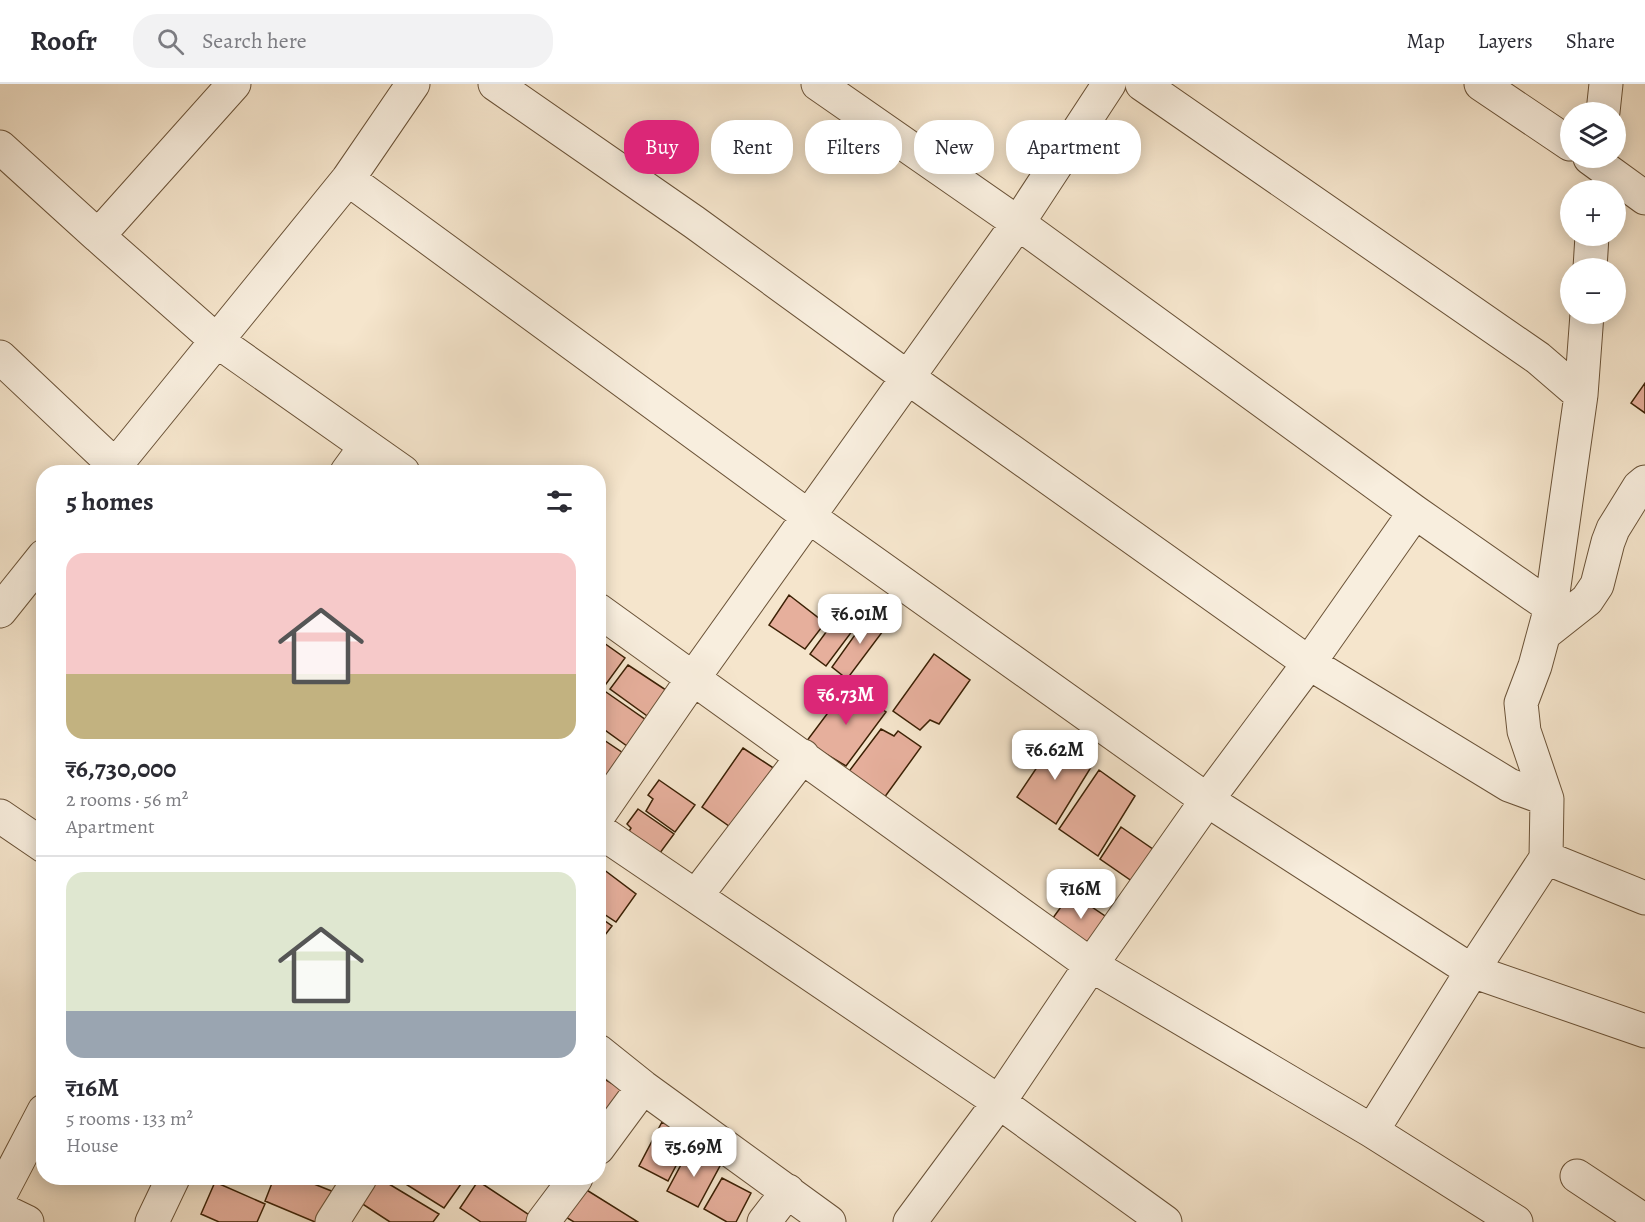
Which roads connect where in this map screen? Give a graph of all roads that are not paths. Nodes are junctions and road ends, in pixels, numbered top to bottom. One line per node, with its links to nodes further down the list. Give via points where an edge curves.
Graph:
1 (234, 84): 16 (street)
2 (413, 84): 13 (street)
3 (818, 84): 15 (street)
4 (1109, 84): 15 (street)
5 (1142, 84): 21 (street, via 1538,358)
6 (1481, 84): 10 (street)
7 (1606, 84): 9 (street)
8 (507, 88): 20 (street)
9 (1603, 102)
10 (1560, 137)
11 (0, 147): 16 (street)
12 (1597, 168): 14 (street)
13 (348, 179): 18 (street); 29 (street)
14 (1645, 198)
15 (1018, 223): 20 (street); 28 (street)
16 (98, 236): 18 (street)
17 (1586, 324): 21 (street)
18 (217, 341): 22 (street); 24 (street)
19 (0, 357): 23 (street)
20 (907, 377): 29 (street); 35 (street)
21 (1581, 395): 34 (street)
22 (366, 446): 25 (street); 26 (street)
23 (111, 465)
24 (120, 465)
25 (352, 465)
26 (393, 465)
27 (1645, 482): 34 (street, via 1613,529 1597,585 1587,600)
28 (1415, 512): 34 (street); 35 (street)
29 (808, 516): 36 (street); 39 (street)
30 (36, 560): 31 (street)
31 (11, 574): 32 (street)
32 (0, 611)
33 (606, 616): 36 (street)
34 (1547, 620): 38 (street, via 1521,703 1524,731)
35 (1309, 663): 38 (street, via 1509,784); 39 (street)
36 (694, 677): 37 (street); 40 (street)
37 (803, 756): 45 (street); 47 (street)
38 (1547, 799): 44 (street)
39 (1207, 800): 47 (street); 48 (street)
40 (606, 804)
41 (0, 816): 43 (street)
42 (606, 835): 45 (street)
43 (36, 841)
44 (1546, 858): 46 (street); 48 (street)
45 (696, 896): 52 (street)
46 (1645, 898)
47 (1091, 965): 52 (street); 54 (street)
48 (1472, 971): 49 (street); 54 (street)
49 (1645, 1031)
50 (606, 1057): 51 (street)
51 (644, 1087): 55 (street); 60 (street)
52 (999, 1102): 70 (street); 71 (street)
53 (36, 1127): 61 (street)
54 (1372, 1131): 72 (street)
55 (606, 1137)
56 (1577, 1176): 63 (street)
57 (170, 1185): 65 (street)
58 (356, 1185): 66 (street)
59 (571, 1185): 67 (street)
60 (788, 1191): 68 (street); 69 (street)
61 (0, 1195)
62 (0, 1209): 64 (street)
63 (1645, 1221)
64 (27, 1222)
65 (152, 1222)
66 (332, 1222)
67 (543, 1222)
68 (764, 1222)
69 (829, 1222)
70 (910, 1222)
71 (1165, 1222)
72 (1516, 1222)

